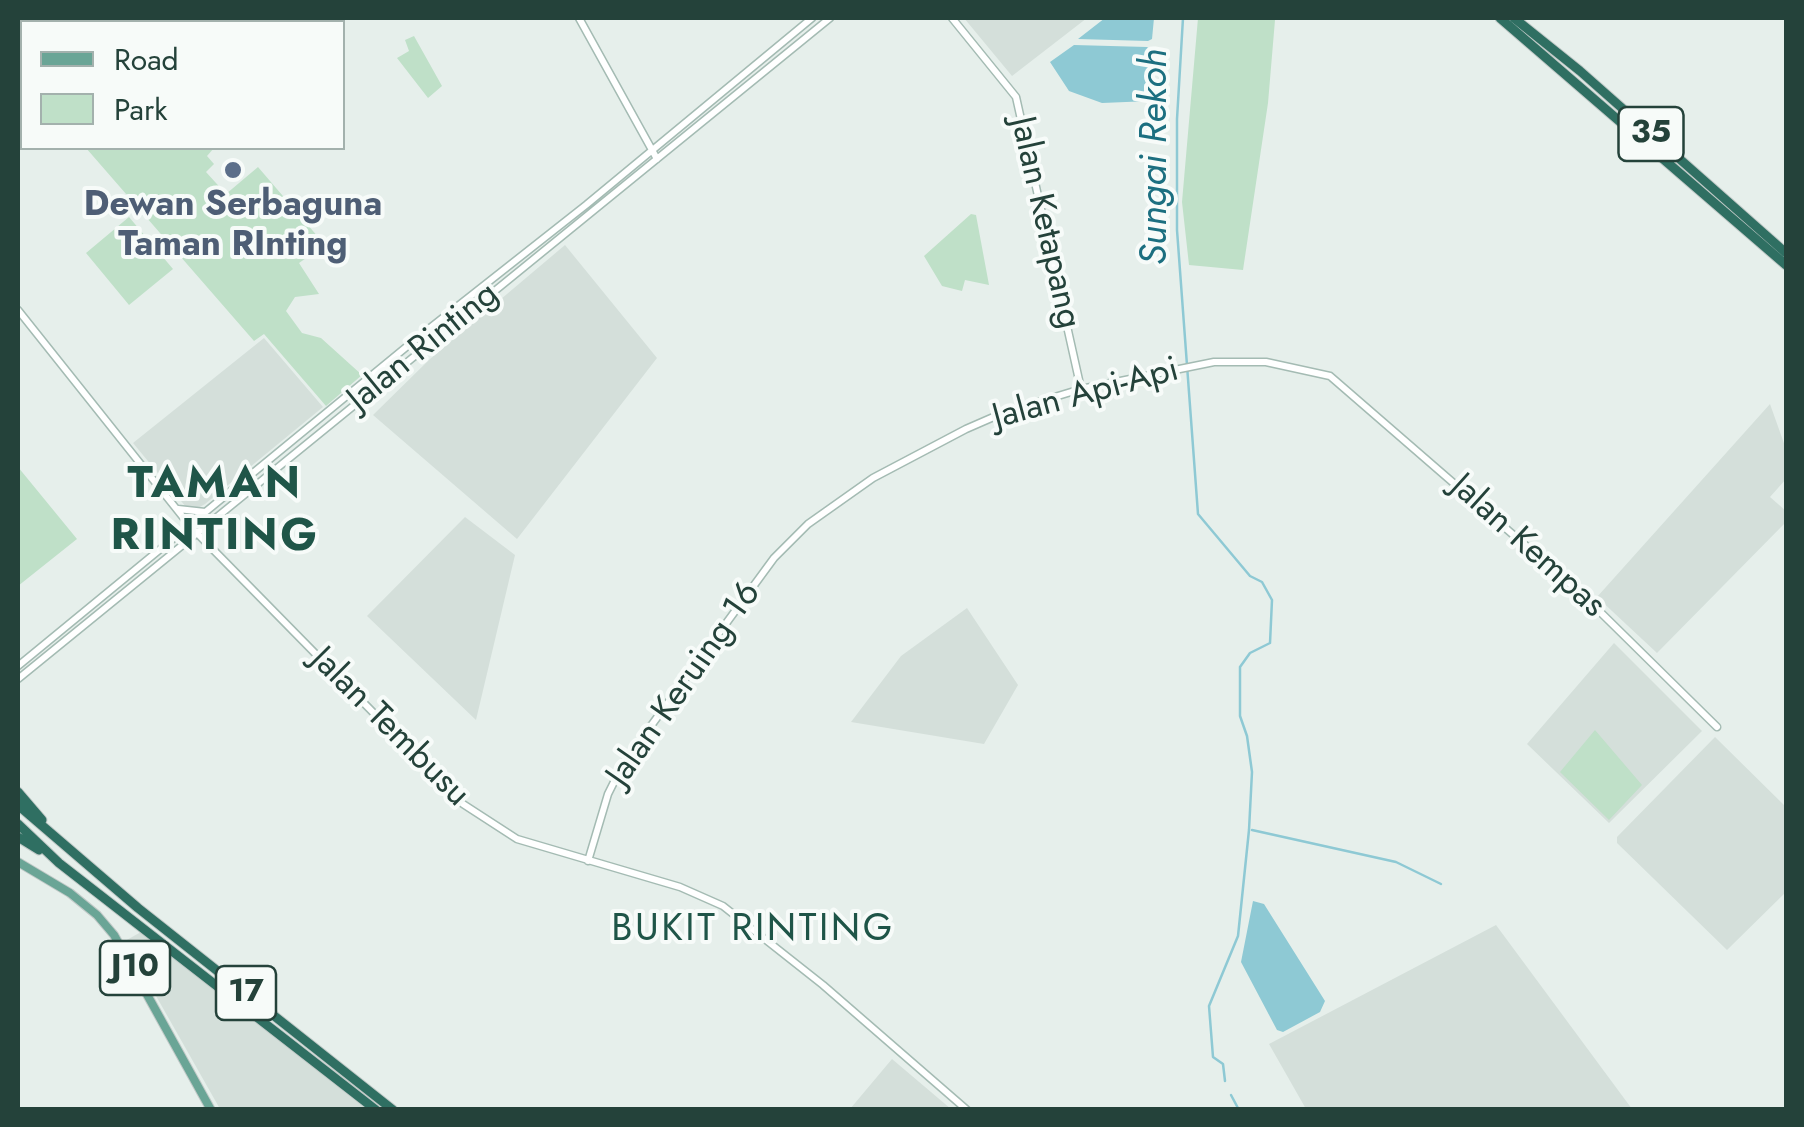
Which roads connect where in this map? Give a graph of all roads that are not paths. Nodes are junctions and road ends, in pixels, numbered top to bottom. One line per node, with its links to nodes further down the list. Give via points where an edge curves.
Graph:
1 (579, 18): 7 (street)
2 (812, 18): 7 (street, Jalan Rinting)
3 (830, 18): 8 (street, Jalan Rinting)
4 (952, 18): 13 (street, Jalan Ketapang, via 1016,98)
5 (1499, 18): 6 (highway)
6 (1512, 21): 9 (highway, 35, via 1580,71); 10 (highway, 35)
7 (651, 151): 8 (street); 15 (street, Jalan Rinting)
8 (658, 159): 16 (street, Jalan Rinting)
9 (1786, 254)
10 (1786, 265)
11 (18, 310): 14 (street, Jalan Tembusu)
12 (1330, 376): 13 (street, Jalan Api-Api, via 1266,362 1214,362); 23 (street, Jalan Kempas, via 1585,596)
13 (1081, 390): 17 (street, Jalan Api-Api, via 966,429 872,478)
14 (176, 508): 15 (street); 18 (street, Jalan Tembusu); 19 (street)
15 (209, 510): 18 (street, Jalan Rinting)
16 (214, 520): 18 (street, Jalan Rinting); 20 (street)
17 (808, 524): 28 (street, Jalan Keruing 16, via 774,558 622,764)
18 (194, 530): 19 (street, Jalan Rinting); 20 (street, Jalan Tembusu)
19 (179, 541): 20 (street); 21 (street, Jalan Rinting); 22 (street, Jalan Rinting)
20 (211, 548): 28 (street, Jalan Tembusu, via 463,804 517,838)
21 (18, 666)
22 (18, 679)
23 (1717, 728)
24 (18, 790): 25 (highway)
25 (23, 805): 33 (highway, 17, via 138,908)
26 (18, 824): 30 (highway, 17)
27 (18, 836): 30 (highway)
28 (588, 861): 34 (street, Jalan Tembusu, via 680,887 748,923)
29 (18, 862): 31 (main road, J10, via 70,893 114,935)
30 (58, 862): 32 (highway, 17)
31 (211, 1110)
32 (376, 1110)
33 (394, 1110)
34 (966, 1110)

